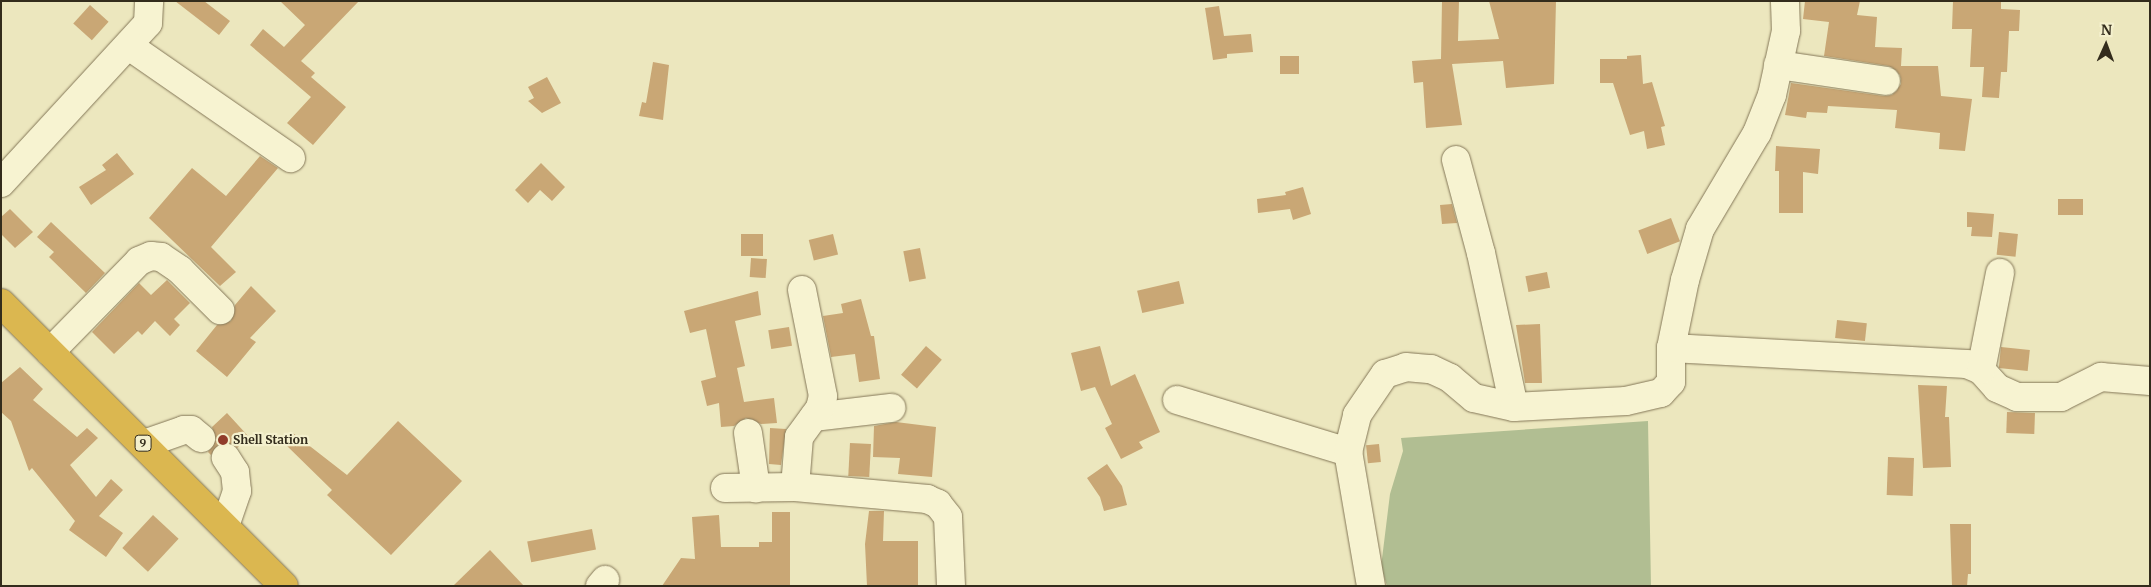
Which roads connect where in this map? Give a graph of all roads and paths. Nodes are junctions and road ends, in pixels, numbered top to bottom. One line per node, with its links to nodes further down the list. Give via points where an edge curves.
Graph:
1 (149, 1): 3 (street, via 148,23)
2 (1785, 1): 4 (street, via 1786,31)
3 (129, 46): 6 (street); 8 (street)
4 (1778, 65): 5 (street); 13 (street, via 1772,95 1757,133 1700,229)
5 (1886, 80)
6 (290, 158)
7 (1456, 160): 18 (street, via 1481,253)
8 (1, 183)
9 (2000, 273): 15 (street)
10 (802, 290): 20 (street, via 823,396)
11 (1, 303): 14 (highway, 9)
12 (220, 310): 14 (street, via 180,270 161,257 151,256 139,261)
13 (1671, 348): 15 (street, via 1966,364); 18 (street, via 1671,382 1662,393 1626,402)
14 (50, 352): 23 (highway, 9)
15 (1981, 370): 16 (street, via 1997,388 2017,397 2061,397 2101,377)
16 (2150, 381)
17 (1177, 400): 24 (street)
18 (1514, 407): 24 (street, via 1474,398 1450,378 1430,369 1406,367 1385,374 1374,387 1357,415)
19 (890, 408): 20 (street)
20 (814, 417): 28 (street, via 799,437)
21 (748, 434): 27 (street)
22 (201, 438): 23 (street, via 191,430 184,430)
23 (144, 444): 29 (highway, 9)
24 (1348, 452): 32 (street)
25 (226, 458): 29 (street, via 235,472 237,491)
26 (726, 488): 27 (street)
27 (756, 488): 28 (street)
28 (795, 488): 31 (street, via 927,499 938,504 948,517)
29 (225, 526): 30 (highway, 9)
30 (284, 586)
31 (951, 586)
32 (1371, 586)

